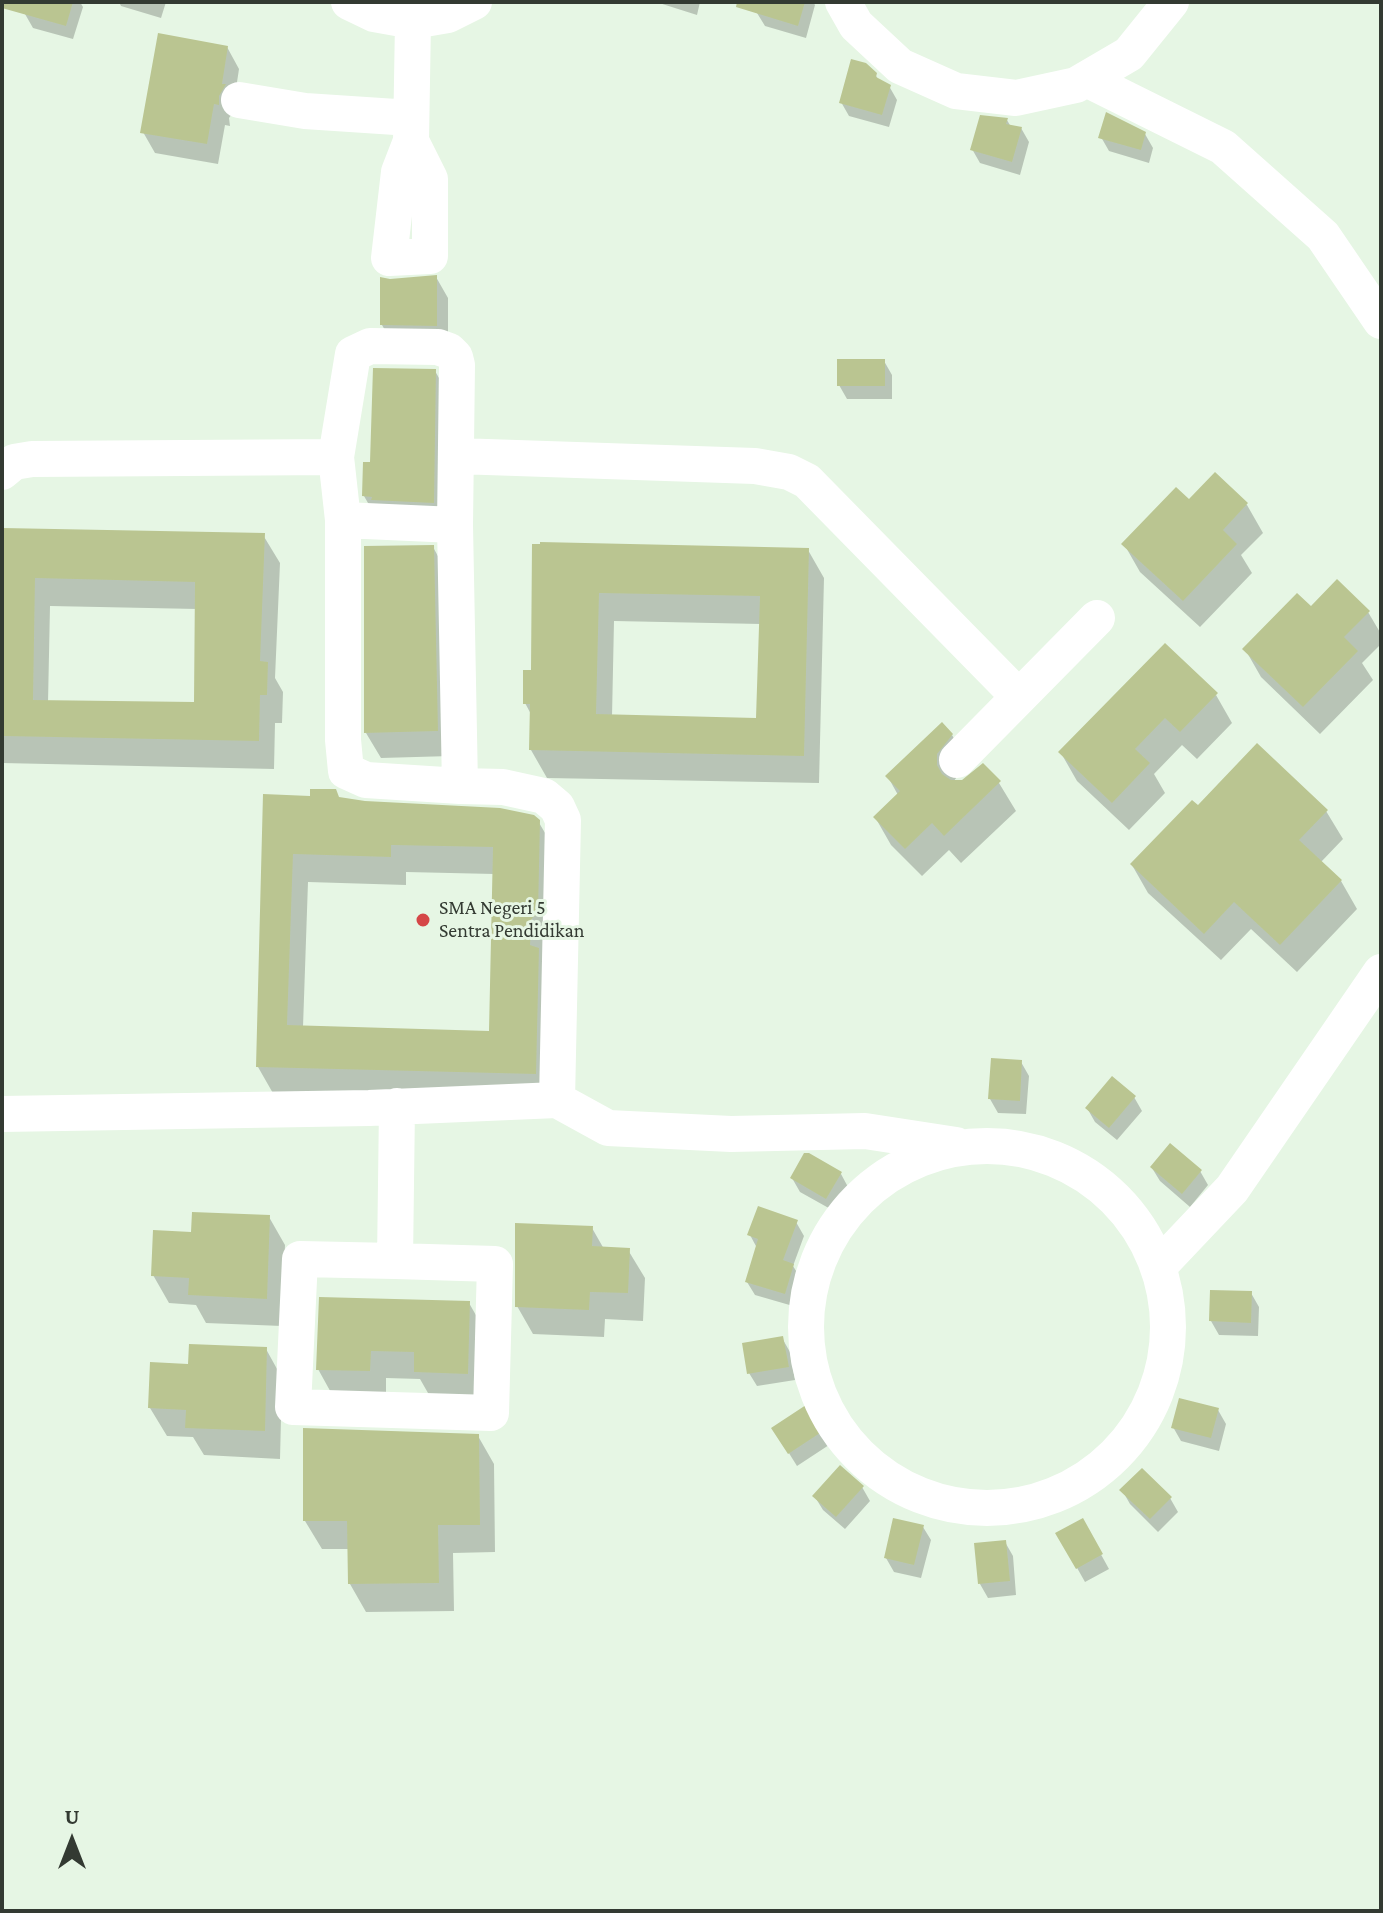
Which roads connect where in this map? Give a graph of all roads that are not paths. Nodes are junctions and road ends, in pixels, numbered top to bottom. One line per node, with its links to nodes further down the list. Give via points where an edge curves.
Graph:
1 (349, 2): 5 (lane, via 374,14)
2 (474, 2): 5 (lane, via 448,15)
3 (843, 2): 6 (lane, via 856,25 900,66 956,91 1016,98)
4 (1171, 2): 6 (lane, via 1129,54)
5 (413, 21): 7 (lane, via 411,130)
6 (1086, 79): 8 (lane, via 1223,147 1323,236)
7 (239, 100)
8 (1381, 321)
9 (457, 456): 10 (lane, via 455,357 438,347 370,346 353,354); 13 (lane); 15 (lane, via 755,466 789,472 807,481)
10 (336, 457): 11 (lane, via 32,459 14,462); 12 (lane)
11 (2, 472)
12 (343, 520): 13 (lane); 17 (lane, via 346,771 366,780)
13 (455, 525): 17 (lane)
14 (1097, 618): 15 (lane)
15 (1019, 697): 16 (lane)
16 (957, 760)
17 (460, 786): 19 (lane, via 503,787 544,796 563,820)
18 (1381, 972): 24 (lane, via 1232,1189)
19 (557, 1100): 20 (lane); 22 (lane, via 608,1128 731,1134 865,1131)
20 (397, 1106): 21 (lane); 23 (lane)
21 (2, 1114)
22 (965, 1146): 24 (lane, via 1026,1149 1083,1172 1129,1212); 24 (lane, via 906,1163 857,1199 822,1249 805,1308 809,1369 832,1423 871,1467 922,1496 981,1508 1039,1501 1093,1475 1135,1434 1162,1381 1170,1323)
23 (395, 1261): 23 (lane, via 495,1264 491,1413 293,1407 300,1259)
24 (1160, 1265)

